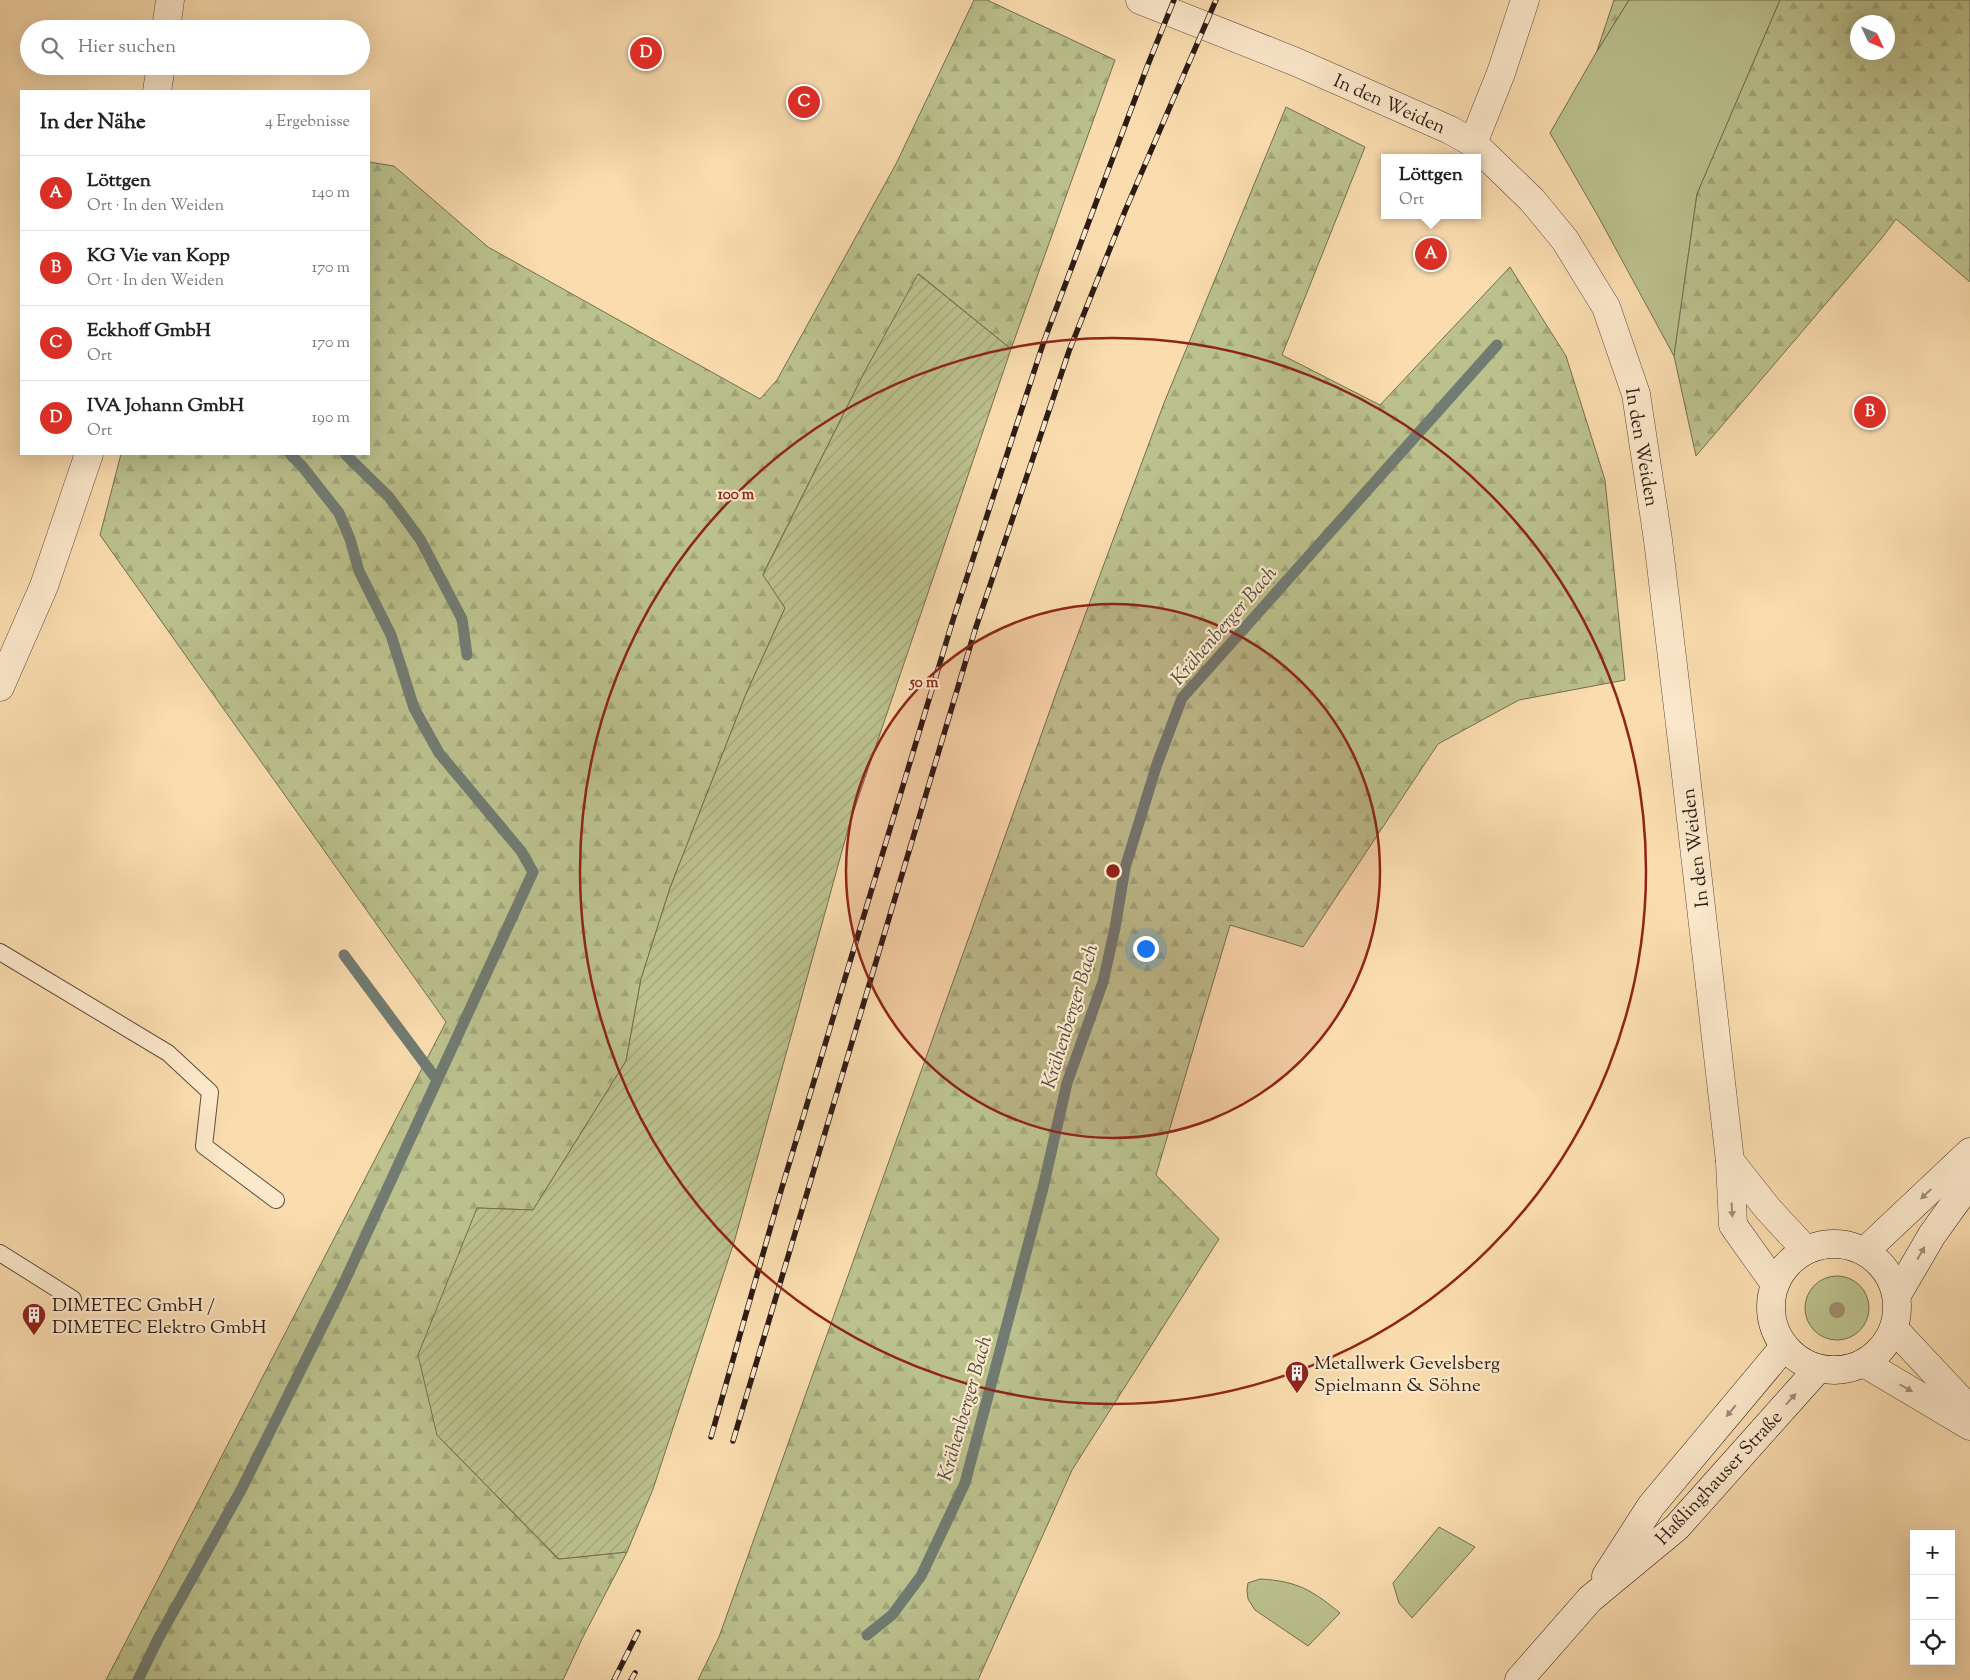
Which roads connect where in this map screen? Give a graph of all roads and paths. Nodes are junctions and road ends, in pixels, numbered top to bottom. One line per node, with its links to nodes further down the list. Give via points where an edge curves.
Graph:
1 (170, 0): 4 (street)
2 (1140, 0): 7 (street, In den Weiden, via 1296,62)
3 (1525, 0): 7 (street)
4 (167, 20)
5 (159, 75): 6 (street)
6 (157, 90)
7 (1473, 143): 12 (street, In den Weiden, via 1532,200 1565,240 1606,307 1636,394 1658,540)
8 (89, 455): 9 (street, via 44,586)
9 (0, 687)
10 (0, 952): 14 (lane, via 168,1053 210,1092 204,1146)
11 (1970, 1152): 16 (street, one-way to 16)
12 (1730, 1161): 15 (street); 18 (street, In den Weiden, one-way to 18, via 1733,1225)
13 (1970, 1182): 19 (street, one-way to 13, via 1932,1235)
14 (276, 1200)
15 (1806, 1250): 16 (street, via 1826,1244 1846,1244); 18 (street, via 1788,1264)
16 (1865, 1251): 19 (street, via 1880,1262 1891,1277)
17 (0, 1253): 20 (lane)
18 (1775, 1284): 22 (street, via 1770,1305 1774,1327)
19 (1897, 1295): 21 (street)
20 (73, 1299)
21 (1894, 1329): 23 (street, via 1882,1349); 25 (street)
22 (1784, 1347): 24 (street); 27 (street, Haßlinghauser Straße, one-way to 27, via 1651,1506)
23 (1864, 1363): 24 (street, via 1842,1370); 26 (street, one-way to 26)
24 (1818, 1369): 27 (street, Haßlinghauser Straße, one-way to 24, via 1677,1527)
25 (1970, 1410)
26 (1970, 1426)
27 (1590, 1600): 28 (street, Haßlinghauser Straße)
28 (1519, 1680)

